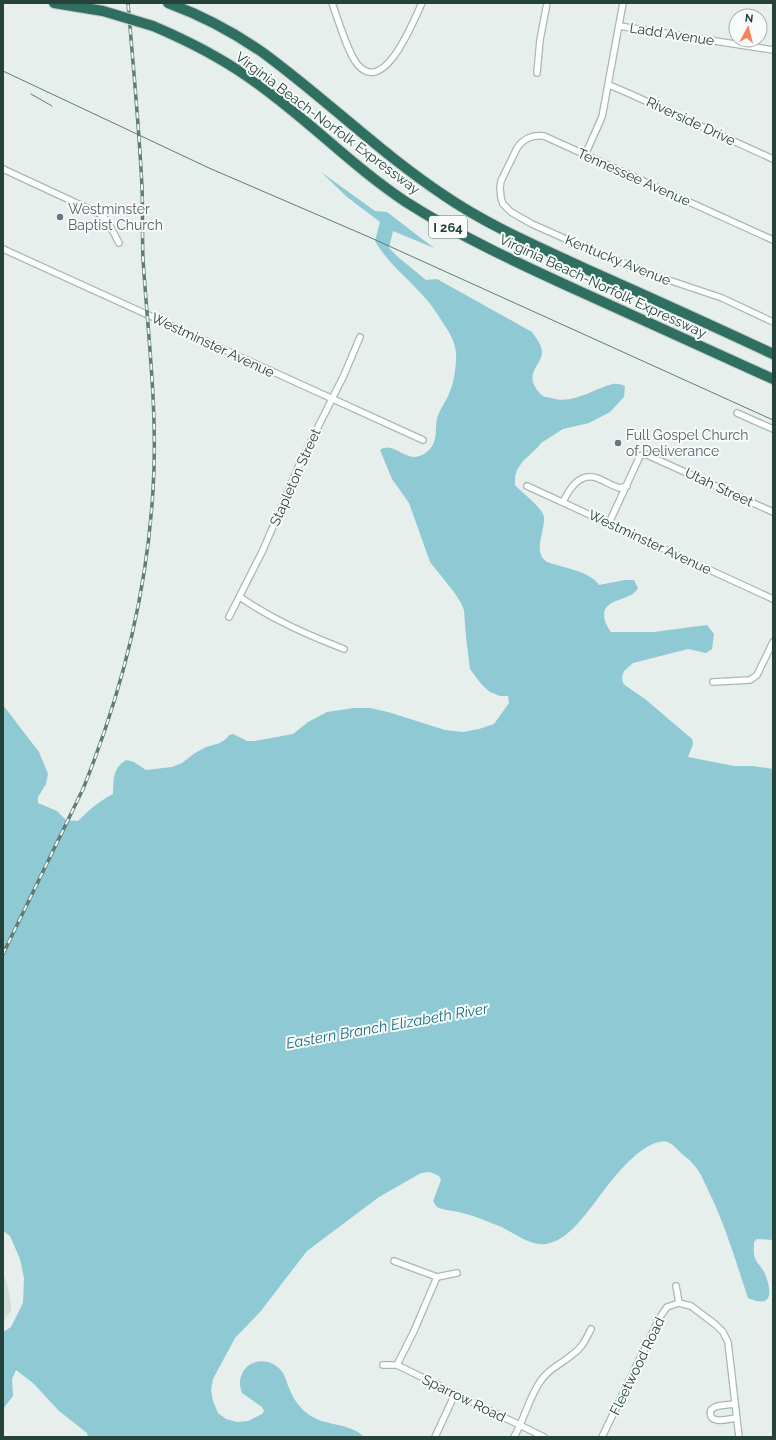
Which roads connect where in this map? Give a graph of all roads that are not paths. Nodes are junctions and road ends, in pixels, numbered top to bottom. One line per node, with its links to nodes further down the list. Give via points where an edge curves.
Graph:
1 (54, 3): 21 (highway, Virginia Beach-Norfolk Expressway / I 264, bridge, via 103,11 153,26 186,40 248,77 378,181 440,222 508,258)
2 (168, 3): 20 (highway, Virginia Beach-Norfolk Expressway / I 264, via 211,22 262,52 395,160 464,208 561,257)
3 (332, 3): 4 (street, via 357,64 370,72 384,68 396,54)
4 (422, 3)
5 (547, 3): 9 (street)
6 (623, 3): 7 (street)
7 (619, 26): 8 (street, Ladd Avenue); 10 (street)
8 (773, 50)
9 (537, 73)
10 (609, 85): 11 (street, via 599,125); 12 (street, Riverside Drive)
11 (585, 154): 13 (street, Tennessee Avenue, via 544,136 531,136 520,143); 15 (street, Tennessee Avenue)
12 (773, 159)
13 (507, 168): 18 (street, Kentucky Avenue, via 501,181 501,198 507,209 520,217 586,248 722,298)
14 (3, 169): 16 (street, via 102,215)
15 (773, 240)
16 (119, 242)
17 (3, 249): 22 (street, Westminster Avenue)
18 (773, 322)
19 (360, 336): 22 (street, Stapleton Street)
20 (773, 354)
21 (773, 379)
22 (331, 399): 25 (street, Westminster Avenue); 31 (street, Stapleton Street)
23 (737, 413): 24 (street)
24 (773, 429)
25 (423, 440)
26 (527, 486): 28 (street, Westminster Avenue)
27 (627, 486): 28 (street, via 620,488 596,478 585,477 574,484); 29 (street, Utah Street, via 640,456 645,454); 30 (street)
28 (563, 502): 30 (street, Westminster Avenue)
29 (773, 512)
30 (609, 523): 32 (street, Westminster Avenue)
31 (240, 597): 33 (street, Stapleton Street); 35 (street, via 280,622)
32 (773, 599)
33 (229, 617)
34 (773, 642): 36 (street, via 754,678)
35 (344, 649)
36 (713, 682)
37 (394, 1261): 39 (street)
38 (457, 1272): 39 (street)
39 (438, 1277): 44 (street)
40 (676, 1286): 41 (street)
41 (679, 1303): 46 (street, via 692,1306 723,1332 728,1342); 52 (street, Fleetwood Road, via 667,1307 660,1317)
42 (591, 1329): 48 (street, via 586,1340 574,1354 542,1378)
43 (383, 1365): 44 (street, Sparrow Road)
44 (397, 1365): 45 (street, Sparrow Road)
45 (455, 1394): 48 (street, Sparrow Road); 49 (street)
46 (734, 1404): 47 (street); 47 (street, via 716,1406 710,1414 712,1419 716,1420)
47 (736, 1418): 53 (street)
48 (521, 1425): 50 (street); 51 (street, Sparrow Road)
49 (435, 1437)
50 (514, 1437)
51 (544, 1437)
52 (602, 1437)
53 (738, 1437)

